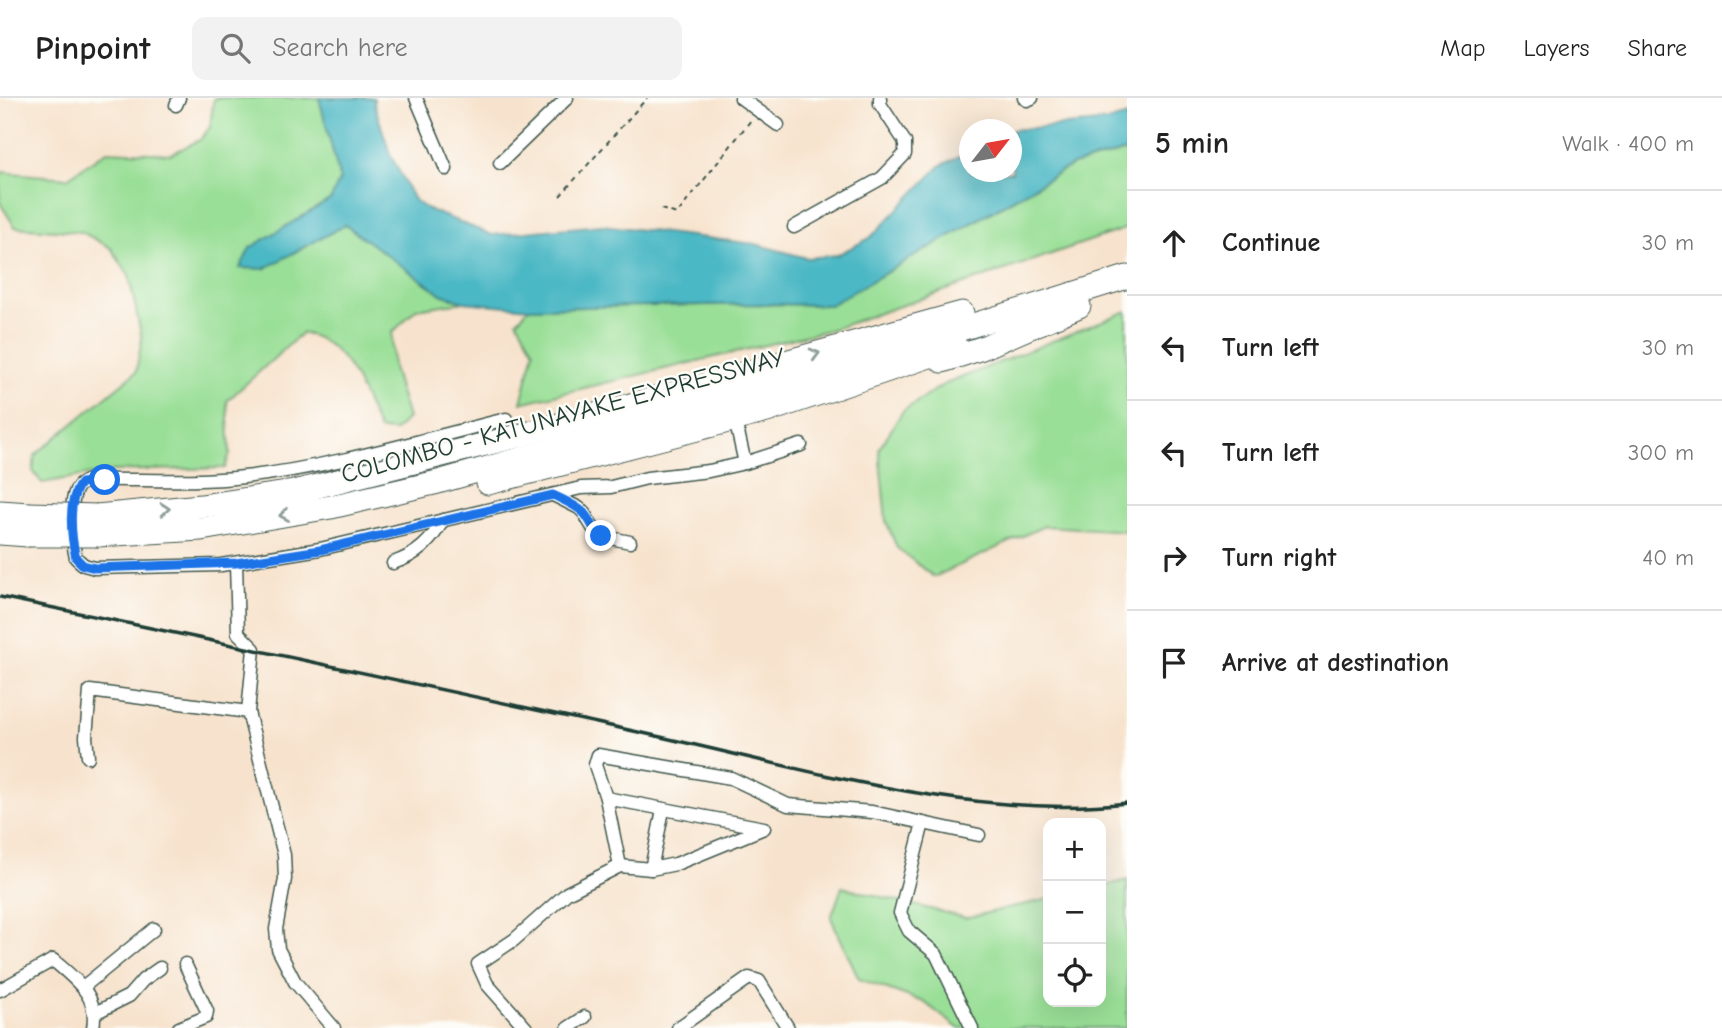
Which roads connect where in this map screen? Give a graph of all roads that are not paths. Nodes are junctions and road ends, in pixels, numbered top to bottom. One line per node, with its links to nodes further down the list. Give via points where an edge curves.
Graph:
1 (416, 98): 9 (street)
2 (741, 98): 7 (street)
3 (880, 98): 10 (street, via 905,142 905,153 882,178)
4 (1024, 98): 5 (street)
5 (1032, 98)
6 (558, 101): 8 (street)
7 (778, 125)
8 (500, 163)
9 (446, 169)
10 (794, 227)
11 (1127, 262): 24 (highway, COLOMBO - KATUNAYAKE EXPRESSWAY, one-way to 11, via 307,488 526,434 1052,288)
12 (1127, 282): 13 (highway); 20 (highway, COLOMBO - KATUNAYAKE EXPRESSWAY, via 769,389 438,482)
13 (1098, 298): 15 (highway, via 982,348); 18 (highway, via 767,411 522,476)
14 (506, 419): 27 (street, via 244,478 89,480 76,489 74,549 83,565)
15 (737, 428): 17 (street); 18 (highway, via 622,461)
16 (801, 445): 17 (street)
17 (745, 463): 19 (street)
18 (435, 494): 20 (highway)
19 (553, 495): 22 (street); 26 (street, via 579,508 601,536)
20 (320, 509): 24 (highway, COLOMBO - KATUNAYAKE EXPRESSWAY, one-way to 24, via 201,529)
21 (0, 512): 23 (highway, COLOMBO - KATUNAYAKE EXPRESSWAY)
22 (443, 520): 27 (street, via 320,550); 28 (street, via 425,547)
23 (28, 524): 24 (highway, COLOMBO - KATUNAYAKE EXPRESSWAY, bridge); 25 (highway, COLOMBO - KATUNAYAKE EXPRESSWAY)
24 (97, 525)
25 (0, 533)
26 (630, 542)
27 (236, 563): 29 (street, via 238,633 254,649)
28 (393, 563)
29 (248, 712): 30 (street, via 90,691); 46 (street, via 284,855 278,949 295,982)
30 (88, 757)
31 (606, 799): 32 (street); 33 (street, via 594,765 598,755 731,778 788,805 872,811); 35 (street)
32 (663, 810): 36 (street); 36 (street, via 764,828 676,864)
33 (923, 823): 34 (street); 51 (street, via 900,913 909,931 936,954)
34 (979, 835)
35 (620, 866): 36 (street); 47 (street, via 567,893 514,940 478,964 487,984)
36 (651, 869)
37 (153, 929): 40 (street)
38 (185, 964): 45 (street, via 207,1012 206,1017)
39 (160, 968): 42 (street, via 129,996)
40 (83, 987): 41 (street, via 53,960); 42 (street)
41 (0, 990)
42 (95, 1013): 44 (street)
43 (585, 1017): 48 (street)
44 (93, 1028)
45 (179, 1028)
46 (334, 1028)
47 (526, 1028)
48 (568, 1028)
49 (678, 1028): 50 (street, via 748,978 759,981)
50 (788, 1028)
51 (972, 1028)

